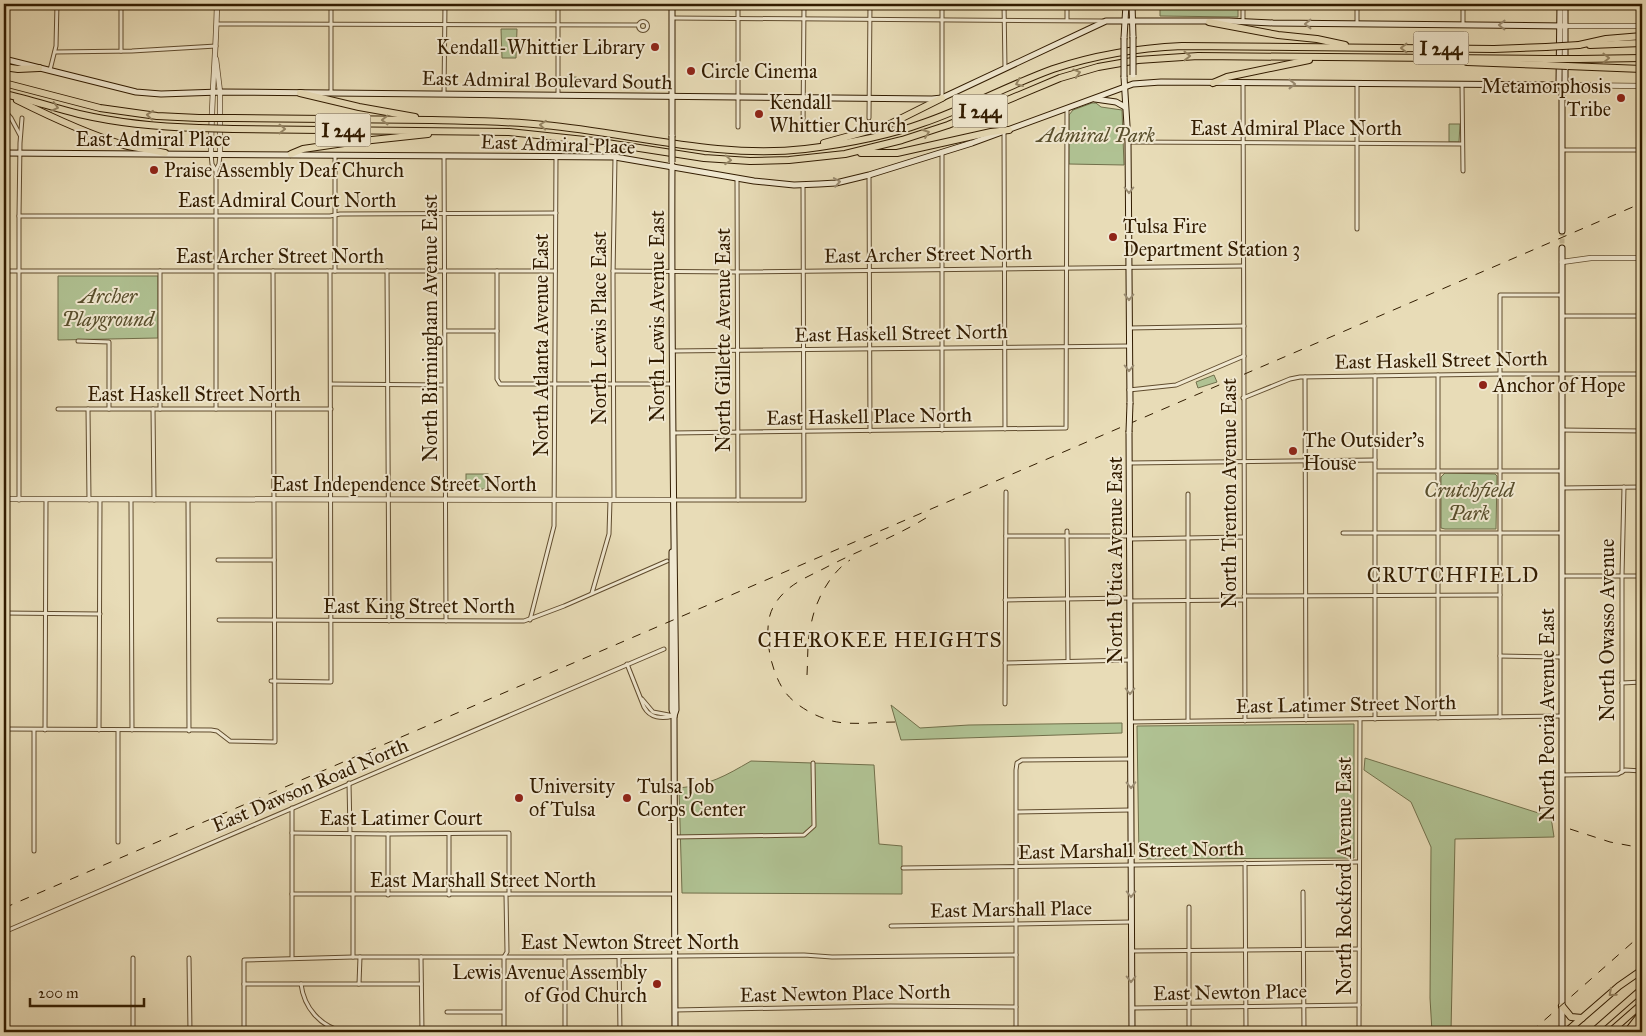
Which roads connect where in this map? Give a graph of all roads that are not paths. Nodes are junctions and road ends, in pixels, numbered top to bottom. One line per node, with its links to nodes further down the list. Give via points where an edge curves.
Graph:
1 (57, 4): 48 (street)
2 (121, 4): 47 (street)
3 (217, 4): 33 (street)
4 (332, 4): 34 (street)
5 (445, 4): 35 (street)
6 (558, 4): 36 (street)
7 (672, 4): 21 (main road, North Lewis Avenue East)
8 (738, 4): 22 (street)
9 (804, 4): 23 (street)
10 (870, 4): 24 (street)
11 (942, 4): 25 (street)
12 (1004, 4): 26 (street)
13 (1067, 4): 27 (street)
14 (1126, 4): 29 (main road, North Utica Avenue East)
15 (1132, 4): 30 (main road)
16 (1243, 4): 32 (street)
17 (1357, 4): 37 (street)
18 (1463, 4): 39 (street)
19 (1560, 4): 40 (main road)
20 (1565, 4): 40 (main road)
21 (673, 18): 22 (street); 75 (main road, North Lewis Avenue East)
22 (738, 18): 23 (street); 76 (street)
23 (804, 19): 24 (street); 77 (street)
24 (870, 19): 25 (street); 80 (street)
25 (942, 20): 26 (street); 78 (street)
26 (1004, 20): 27 (street); 56 (street)
27 (1067, 20): 28 (street)
28 (1106, 21): 29 (main road); 56 (main road, East Admiral Boulevard South)
29 (1125, 21): 30 (main road); 67 (main road, North Utica Avenue East, bridge)
30 (1133, 21): 31 (main road); 62 (main road, bridge)
31 (1209, 22): 32 (main road); 46 (highway)
32 (1243, 22): 37 (main road, one-way to 32)
33 (216, 24): 34 (street); 45 (street)
34 (331, 24): 35 (street); 71 (street)
35 (444, 24): 36 (street); 73 (street)
36 (558, 24): 38 (street); 74 (street)
37 (1357, 24): 39 (main road)
38 (638, 25)
39 (1463, 25): 40 (main road, one-way to 39)
40 (1562, 26): 41 (street); 65 (main road, via 1565,83)
41 (1642, 26)
42 (1642, 36): 44 (highway)
43 (1642, 43): 44 (highway, I 244)
44 (1579, 45): 46 (highway, I 244, one-way to 46, bridge, via 1494,49)
45 (216, 46): 47 (street); 51 (street)
46 (1359, 48): 96 (highway, I 244, one-way to 96, via 1182,46 1115,53 1054,69 953,112 901,130 849,143)
47 (121, 51): 48 (street)
48 (55, 52): 58 (street)
49 (1322, 57): 53 (highway, I 244); 60 (highway); 106 (highway, I 244, one-way to 49, via 922,134 1060,78 1115,63 1174,56)
50 (1642, 57): 53 (highway, one-way to 50, bridge)
51 (216, 58): 68 (street); 69 (street)
52 (4, 59): 55 (main road, East Admiral Boulevard South)
53 (1546, 62): 57 (highway, bridge)
54 (4, 67): 55 (highway)
55 (39, 68): 58 (main road, East Admiral Boulevard South)
56 (1005, 69): 78 (main road, East Admiral Boulevard South)
57 (1642, 70)
58 (50, 71): 68 (main road, East Admiral Boulevard South, via 136,92)
59 (4, 83): 86 (highway, I 244, one-way to 59, bridge, via 156,116 100,108)
60 (1213, 83): 61 (main road); 62 (main road)
61 (1243, 83): 63 (main road, one-way to 63); 93 (street, North Trenton Avenue East)
62 (1133, 84): 67 (main road)
63 (1357, 84): 64 (main road); 94 (street)
64 (1462, 85): 65 (main road); 95 (street)
65 (1562, 85): 66 (street); 97 (main road)
66 (1642, 86)
67 (1124, 87): 79 (main road, East Admiral Place); 81 (main road, North Utica Avenue East)
68 (212, 92): 69 (main road, East Admiral Boulevard South); 103 (street)
69 (220, 92): 70 (main road, East Admiral Boulevard South); 104 (street)
70 (300, 93): 71 (main road, East Admiral Boulevard South); 86 (highway)
71 (331, 93): 73 (main road, East Admiral Boulevard South)
72 (6, 94): 89 (highway, I 244, one-way to 89, bridge, via 78,114 137,124 198,128); 102 (highway, via 48,116 102,137)
73 (444, 94): 74 (main road, East Admiral Boulevard South)
74 (558, 96): 75 (main road, East Admiral Boulevard South)
75 (673, 96): 76 (main road, East Admiral Boulevard South); 111 (main road, North Lewis Avenue East, bridge)
76 (738, 97): 77 (main road, East Admiral Boulevard South); 87 (street)
77 (804, 98): 80 (main road, East Admiral Boulevard South); 88 (street)
78 (942, 98): 80 (main road, East Admiral Boulevard South); 96 (highway, via 875,129)
79 (1094, 98): 81 (main road); 82 (main road, East Admiral Place)
80 (869, 99): 85 (street)
81 (1125, 107): 92 (main road, North Utica Avenue East)
82 (1067, 108): 90 (main road, East Admiral Place); 128 (street)
83 (4, 110): 91 (street)
84 (22, 118): 91 (street)
85 (869, 118)
86 (434, 120): 96 (highway, I 244, one-way to 86, via 719,149 548,125)
87 (738, 127)
88 (804, 128)
89 (453, 130): 105 (highway, via 303,149); 106 (highway, I 244, one-way to 106, via 564,137 730,160 790,160)
90 (1007, 131): 99 (main road, East Admiral Place); 106 (highway, via 897,153); 130 (street)
91 (20, 136): 101 (street)
92 (1128, 142): 93 (street, East Admiral Place North); 129 (main road, North Utica Avenue East, one-way to 129)
93 (1243, 143): 94 (street, East Admiral Place North); 127 (street, North Trenton Avenue East)
94 (1357, 144): 95 (street, East Admiral Place North); 122 (street)
95 (1462, 144): 113 (street)
96 (801, 149)
97 (1562, 150): 98 (street); 123 (main road)
98 (1642, 150)
99 (942, 152): 114 (main road, East Admiral Place); 131 (street)
100 (4, 153): 101 (main road, East Admiral Place)
101 (19, 153): 102 (main road, East Admiral Place); 120 (street)
102 (165, 153): 103 (main road, East Admiral Place)
103 (211, 153): 104 (main road, East Admiral Place); 112 (street)
104 (220, 154): 105 (main road, East Admiral Place); 112 (street)
105 (292, 154): 107 (main road, East Admiral Place)
106 (845, 154)
107 (335, 155): 108 (main road, East Admiral Place); 119 (street)
108 (444, 155): 109 (main road, East Admiral Place); 118 (street, North Birmingham Avenue East)
109 (556, 156): 110 (main road, East Admiral Place); 117 (street, North Atlanta Avenue East)
110 (615, 157): 111 (main road, East Admiral Place); 142 (street, North Lewis Place East)
111 (672, 164): 115 (main road, East Admiral Place); 145 (main road, North Lewis Avenue East)
112 (216, 171): 121 (street)
113 (1463, 171)
114 (869, 175): 116 (main road, East Admiral Place, one-way to 114, via 836,183); 132 (street)
115 (738, 179): 116 (main road, East Admiral Place); 146 (street, North Gillette Avenue East)
116 (803, 185): 143 (street)
117 (556, 213): 118 (street, East Admiral Court North); 141 (street, North Atlanta Avenue East)
118 (444, 214): 119 (street, East Admiral Court North); 139 (street, North Birmingham Avenue East)
119 (335, 215): 121 (street, East Admiral Court North); 137 (street)
120 (19, 216): 121 (street, East Admiral Court North); 144 (street)
121 (216, 216): 135 (street)
122 (1357, 228)
123 (1562, 231)
124 (1562, 248): 126 (main road, North Peoria Avenue East)
125 (1642, 258): 126 (street, via 1591,258)
126 (1562, 262): 147 (main road, North Peoria Avenue East)
127 (1243, 266): 129 (street, East Archer Street North); 150 (street, North Trenton Avenue East)
128 (1067, 267): 129 (street, East Archer Street North); 130 (street, East Archer Street North); 155 (street)
129 (1129, 267): 151 (main road, North Utica Avenue East, one-way to 151)
130 (1004, 268): 131 (street, East Archer Street North); 157 (street)
131 (942, 269): 132 (street, East Archer Street North); 158 (street)
132 (869, 270): 143 (street, East Archer Street North); 159 (street)
133 (4, 271): 144 (street, East Archer Street North)
134 (160, 271): 135 (street, East Archer Street North); 144 (street, East Archer Street North); 182 (street)
135 (216, 271): 136 (street, East Archer Street North); 183 (street)
136 (274, 271): 137 (street, East Archer Street North); 184 (street)
137 (333, 271): 138 (street, East Archer Street North); 170 (street)
138 (387, 271): 139 (street, East Archer Street North); 171 (street)
139 (444, 271): 140 (street, East Archer Street North); 152 (street, North Birmingham Avenue East)
140 (497, 271): 141 (street, East Archer Street North); 153 (street)
141 (556, 271): 174 (street, North Atlanta Avenue East)
142 (614, 271): 145 (street, East Archer Street North); 175 (street, North Lewis Place East)
143 (804, 271): 146 (street, East Archer Street North); 161 (street)
144 (18, 272): 212 (street)
145 (672, 272): 146 (street, East Archer Street North); 162 (main road, North Lewis Avenue East)
146 (738, 272): 160 (street, North Gillette Avenue East)
147 (1562, 295): 148 (main road, North Peoria Avenue East); 164 (street, via 1500,295)
148 (1562, 316): 149 (street); 165 (main road, North Peoria Avenue East)
149 (1642, 316)
150 (1244, 326): 151 (street); 163 (street, North Trenton Avenue East)
151 (1129, 328): 156 (main road, North Utica Avenue East)
152 (444, 331): 153 (street); 172 (street, North Birmingham Avenue East)
153 (497, 331): 174 (street, via 498,384)
154 (78, 342): 180 (street, via 109,342)
155 (1067, 346): 156 (street, East Haskell Street North); 157 (street, East Haskell Street North); 186 (street, East Haskell Place North, via 1066,428)
156 (1129, 346): 176 (main road, North Utica Avenue East, one-way to 176)
157 (1004, 347): 158 (street, East Haskell Street North); 186 (street)
158 (942, 348): 159 (street, East Haskell Street North); 187 (street)
159 (869, 349): 161 (street, East Haskell Street North); 189 (street)
160 (738, 350): 161 (street, East Haskell Street North); 162 (street, East Haskell Street North); 191 (street, North Gillette Avenue East)
161 (804, 350): 192 (street)
162 (672, 351): 173 (main road, North Lewis Avenue East)
163 (1244, 356): 176 (street, via 1176,386); 177 (street, North Trenton Avenue East)
164 (1500, 374): 165 (street, East Haskell Street North); 167 (street, East Haskell Street North); 200 (street)
165 (1562, 374): 166 (street, East Haskell Street North); 188 (main road, North Peoria Avenue East)
166 (1642, 374)
167 (1438, 375): 168 (street, East Haskell Street North); 199 (street)
168 (1375, 376): 169 (street, East Haskell Street North); 194 (street)
169 (1305, 377): 177 (street, East Haskell Street North, via 1290,379); 195 (street)
170 (331, 384): 171 (street); 185 (street)
171 (388, 384): 172 (street); 220 (street)
172 (444, 384): 208 (street, North Birmingham Avenue East)
173 (672, 384): 175 (street); 193 (main road, North Lewis Avenue East)
174 (555, 385): 175 (street); 209 (street, North Atlanta Avenue East)
175 (613, 385): 210 (street, North Lewis Place East)
176 (1129, 390): 197 (main road, North Utica Avenue East, bridge)
177 (1243, 398): 196 (street, North Trenton Avenue East)
178 (58, 409): 179 (street, East Haskell Street North)
179 (88, 409): 180 (street, East Haskell Street North); 214 (street)
180 (109, 409): 181 (street, East Haskell Street North)
181 (153, 409): 182 (street, East Haskell Street North); 217 (street)
182 (160, 409): 183 (street, East Haskell Street North)
183 (216, 409): 184 (street, East Haskell Street North)
184 (274, 409): 185 (street, East Haskell Street North); 219 (street)
185 (331, 409): 207 (street)
186 (1005, 429): 187 (street, East Haskell Place North)
187 (942, 430): 189 (street, East Haskell Place North)
188 (1562, 430): 190 (street); 201 (main road, North Peoria Avenue East)
189 (870, 431): 192 (street, East Haskell Place North)
190 (1642, 431)
191 (738, 432): 192 (street, East Haskell Place North); 193 (street, East Haskell Place North); 222 (street, North Gillette Avenue East)
192 (804, 432): 222 (street, East Independence Street North, via 804,500)
193 (672, 433): 221 (main road, North Lewis Avenue East)
194 (1376, 460): 195 (street); 198 (street)
195 (1306, 461): 196 (street); 244 (street)
196 (1244, 462): 197 (street); 232 (street, North Trenton Avenue East)
197 (1130, 463): 231 (main road, North Utica Avenue East)
198 (1376, 470): 199 (street); 225 (street)
199 (1438, 471): 200 (street); 226 (street)
200 (1500, 471): 201 (street); 227 (street)
201 (1562, 471): 203 (main road, North Peoria Avenue East)
202 (1624, 487): 203 (street); 204 (street); 238 (street, North Owasso Avenue)
203 (1562, 488): 228 (main road, North Peoria Avenue East)
204 (1642, 488)
205 (1006, 492): 229 (street)
206 (1188, 494): 233 (street)
207 (331, 499): 219 (street, East Independence Street North); 220 (street, East Independence Street North); 256 (street)
208 (446, 499): 209 (street, East Independence Street North); 220 (street, East Independence Street North); 258 (street, North Birmingham Avenue East)
209 (555, 499): 210 (street, East Independence Street North); 255 (street, North Atlanta Avenue East, via 554,532)
210 (612, 499): 221 (street, East Independence Street North); 240 (street, North Lewis Place East, via 609,534)
211 (4, 500): 212 (street, East Independence Street North)
212 (19, 500): 213 (street, East Independence Street North)
213 (46, 500): 214 (street, East Independence Street North); 251 (street)
214 (89, 500): 215 (street, East Independence Street North)
215 (100, 500): 216 (street, East Independence Street North); 252 (street)
216 (131, 500): 217 (street, East Independence Street North); 285 (street)
217 (154, 500): 218 (street, East Independence Street North)
218 (188, 500): 219 (street, East Independence Street North); 286 (street)
219 (274, 500): 235 (street)
220 (388, 500): 257 (street)
221 (673, 500): 222 (street, East Independence Street North); 270 (main road, North Lewis Avenue East)
222 (738, 500)
223 (1067, 531): 230 (street)
224 (1343, 533): 225 (street)
225 (1375, 533): 226 (street); 241 (street)
226 (1437, 533): 227 (street); 242 (street)
227 (1500, 533): 228 (street); 243 (street)
228 (1562, 533): 237 (main road, North Peoria Avenue East)
229 (1006, 536): 230 (street); 247 (street)
230 (1068, 536): 231 (street); 246 (street)
231 (1130, 537): 233 (street); 248 (main road, North Utica Avenue East)
232 (1243, 537): 233 (street); 245 (street, North Trenton Avenue East)
233 (1188, 538): 249 (street)
234 (218, 560): 235 (street)
235 (274, 560): 254 (street)
236 (668, 561): 240 (street, East King Street North)
237 (1562, 576): 238 (street); 261 (main road, North Peoria Avenue East)
238 (1622, 576): 239 (street); 267 (street, North Owasso Avenue)
239 (1642, 576)
240 (592, 593): 255 (street, East King Street North)
241 (1376, 595): 242 (street); 244 (street); 275 (street)
242 (1437, 595): 243 (street); 273 (street)
243 (1500, 595): 260 (street)
244 (1307, 596): 245 (street); 276 (street)
245 (1244, 598): 249 (street); 278 (street, North Trenton Avenue East)
246 (1067, 599): 247 (street); 248 (street); 263 (street)
247 (1006, 600): 264 (street)
248 (1130, 600): 249 (street); 262 (main road, North Utica Avenue East)
249 (1187, 600): 277 (street)
250 (4, 613): 251 (street)
251 (45, 613): 252 (street); 282 (street)
252 (100, 614): 283 (street)
253 (219, 620): 254 (street, East King Street North)
254 (275, 620): 256 (street, East King Street North); 266 (street)
255 (530, 620): 258 (street, East King Street North)
256 (331, 621): 257 (street, East King Street North); 266 (street, via 332,682)
257 (389, 621): 258 (street, East King Street North)
258 (446, 621)
259 (664, 649): 265 (street, East Dawson Road North)
260 (1500, 656): 261 (street); 272 (street)
261 (1562, 657): 271 (main road, North Peoria Avenue East)
262 (1130, 660): 263 (street); 279 (main road, North Utica Avenue East, one-way to 279)
263 (1068, 661): 264 (street)
264 (1005, 663): 269 (street)
265 (627, 664): 270 (street, via 650,715); 292 (street, East Dawson Road North)
266 (273, 681): 286 (street, via 275,742 230,740 217,731)
267 (1622, 682): 268 (street); 290 (street, North Owasso Avenue)
268 (1642, 682)
269 (1005, 704)
270 (674, 716): 300 (main road, North Lewis Avenue East)
271 (1562, 716): 272 (street, East Latimer Street North); 291 (main road, North Peoria Avenue East)
272 (1500, 717): 273 (street, East Latimer Street North)
273 (1438, 718): 275 (street, East Latimer Street North)
274 (1360, 719): 275 (street, East Latimer Street North); 276 (street, East Latimer Street North); 303 (street, North Rockford Avenue East)
275 (1375, 719)
276 (1306, 720): 278 (street, East Latimer Street North)
277 (1188, 721): 278 (street, East Latimer Street North); 279 (street, East Latimer Street North)
278 (1245, 721)
279 (1130, 722): 287 (main road, North Utica Avenue East)
280 (4, 729): 281 (street)
281 (34, 730): 282 (street); 302 (street)
282 (45, 730): 283 (street)
283 (99, 730): 284 (street)
284 (118, 730): 285 (street); 301 (street)
285 (132, 730): 286 (street)
286 (189, 731)
287 (1131, 759): 294 (main road, North Utica Avenue East, one-way to 294); 295 (street, via 1022,760 1017,763 1016,770)
288 (814, 763): 300 (street, via 814,826 804,835)
289 (1642, 771): 290 (street)
290 (1622, 772): 291 (street)
291 (1562, 775): 346 (main road, North Peoria Avenue East)
292 (349, 784): 293 (street, East Dawson Road North); 297 (street)
293 (292, 808): 296 (street); 319 (street, East Dawson Road North)
294 (1131, 810): 295 (street); 305 (main road, North Utica Avenue East)
295 (1017, 812): 306 (street)
296 (292, 833): 297 (street, East Latimer Court); 309 (street)
297 (351, 833): 298 (street, East Latimer Court); 310 (street)
298 (388, 834): 299 (street, East Latimer Court); 313 (street)
299 (449, 834): 311 (street, East Latimer Court, via 509,833); 314 (street)
300 (674, 837): 312 (main road, North Lewis Avenue East)
301 (118, 842)
302 (34, 850)
303 (1359, 862): 304 (street, East Marshall Street North); 320 (street, North Rockford Avenue East)
304 (1245, 863): 305 (street, East Marshall Street North); 321 (street)
305 (1131, 865): 306 (street, East Marshall Street North); 316 (main road, North Utica Avenue East, one-way to 316)
306 (1017, 867): 307 (street, East Marshall Street North); 317 (street)
307 (903, 868)
308 (1303, 892): 322 (street)
309 (292, 894): 310 (street, East Marshall Street North); 335 (street)
310 (353, 894): 313 (street, East Marshall Street North); 326 (street)
311 (508, 894): 312 (street, East Marshall Street North); 314 (street, East Marshall Street North); 329 (street, via 507,952)
312 (674, 894): 332 (main road, North Lewis Avenue East)
313 (388, 895): 314 (street, East Marshall Street North)
314 (449, 895)
315 (1189, 907): 324 (street)
316 (1131, 922): 317 (street, East Marshall Place); 323 (main road, North Utica Avenue East)
317 (1017, 924): 318 (street, East Marshall Place); 325 (street)
318 (891, 926)
319 (4, 932)
320 (1359, 949): 322 (street); 343 (street, North Rockford Avenue East)
321 (1246, 950): 322 (street); 324 (street); 347 (street)
322 (1304, 950): 345 (street)
323 (1131, 951): 324 (street); 348 (main road, North Utica Avenue East, one-way to 348)
324 (1190, 951): 349 (street)
325 (1016, 955): 332 (street, East Newton Street North); 344 (street)
326 (353, 957): 327 (street, East Newton Street North); 335 (street, East Newton Street North)
327 (360, 957): 328 (street, East Newton Street North); 339 (street)
328 (421, 957): 329 (street, East Newton Street North); 340 (street)
329 (504, 957): 330 (street, East Newton Street North); 352 (street)
330 (565, 957): 331 (street, East Newton Street North); 362 (street)
331 (619, 957): 332 (street, East Newton Street North); 363 (street)
332 (675, 957): 350 (main road, North Lewis Avenue East)
333 (133, 958): 356 (street)
334 (189, 958): 357 (street)
335 (292, 958): 337 (street, East Newton Street North, via 244,960)
336 (1642, 970): 354 (highway, one-way to 354)
337 (244, 984): 338 (street); 358 (street)
338 (301, 984): 339 (street); 355 (street, via 309,1008)
339 (359, 984): 340 (street)
340 (422, 984): 360 (street)
341 (1642, 989): 373 (highway)
342 (1642, 1004): 374 (highway)
343 (1359, 1005): 345 (street, East Newton Place); 370 (street, North Rockford Avenue East)
344 (1016, 1006): 350 (street, East Newton Place North); 365 (street)
345 (1304, 1006): 347 (street, East Newton Place); 369 (street)
346 (1562, 1006): 354 (highway, via 1571,1017); 371 (main road, North Peoria Avenue East)
347 (1246, 1007): 349 (street, East Newton Place); 368 (street)
348 (1132, 1008): 349 (street, East Newton Place); 366 (main road, North Utica Avenue East)
349 (1189, 1008): 367 (street)
350 (675, 1010): 364 (main road, North Lewis Avenue East)
351 (447, 1012): 352 (street)
352 (504, 1012): 361 (street)
353 (1642, 1013): 375 (highway)
354 (1583, 1018): 372 (highway)
355 (333, 1031): 359 (street)
356 (133, 1032)
357 (190, 1032)
358 (244, 1032)
359 (344, 1032)
360 (422, 1032)
361 (504, 1032)
362 (565, 1032)
363 (620, 1032)
364 (675, 1032)
365 (1016, 1032)
366 (1132, 1032)
367 (1189, 1032)
368 (1246, 1032)
369 (1304, 1032)
370 (1359, 1032)
371 (1562, 1032)
372 (1566, 1032)
373 (1593, 1032)
374 (1610, 1032)
375 (1627, 1032)

